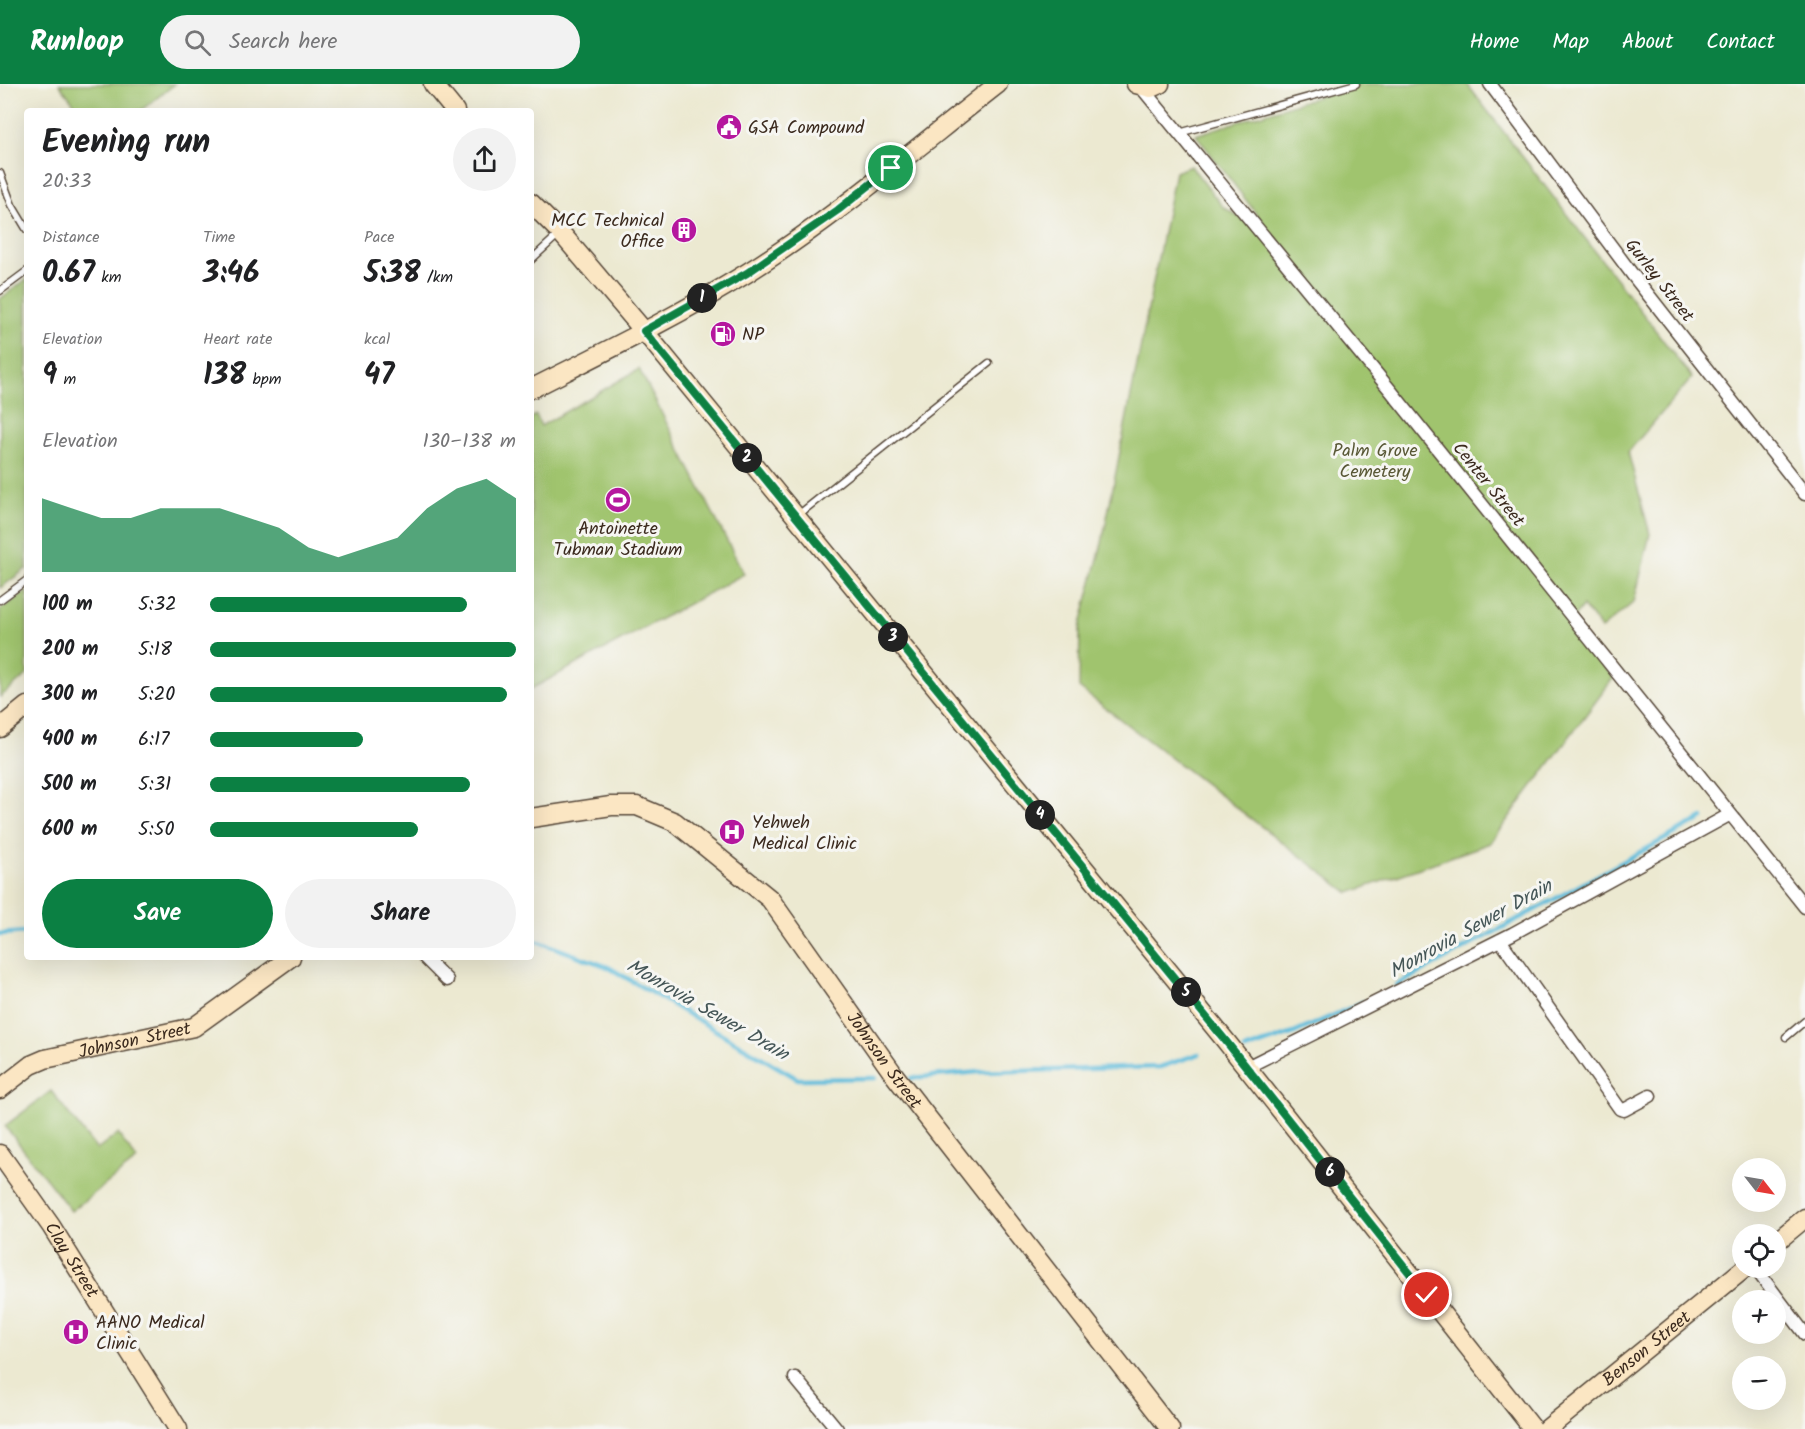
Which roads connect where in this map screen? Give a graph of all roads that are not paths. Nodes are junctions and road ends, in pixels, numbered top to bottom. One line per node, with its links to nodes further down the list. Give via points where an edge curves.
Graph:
1 (433, 84): 7 (street)
2 (998, 84): 16 (street, via 788,245 747,273)
3 (1160, 84): 6 (street, via 1151,88)
4 (1356, 84): 8 (lane)
5 (1490, 84): 19 (street, Gurley Street, via 1632,274)
6 (1139, 85): 8 (street, Center Street)
7 (453, 108)
8 (1178, 133): 25 (street, Center Street, via 1413,418)
9 (0, 173): 11 (lane)
10 (534, 206): 12 (street)
11 (24, 225)
12 (561, 233): 13 (lane); 16 (street)
13 (534, 257)
14 (24, 273): 15 (lane)
15 (0, 291)
16 (644, 331): 18 (street); 20 (street)
17 (989, 363): 20 (lane)
18 (534, 387)
19 (1805, 494)
20 (795, 518): 34 (street)
21 (24, 582): 22 (lane)
22 (0, 600)
23 (24, 708): 24 (street)
24 (0, 728)
25 (1729, 815): 27 (street, Center Street); 28 (street)
26 (534, 818): 46 (street, Johnson Street, via 610,806 637,806 675,822 770,899 895,1076)
27 (1805, 907)
28 (1500, 940): 34 (street); 36 (street, via 1620,1109)
29 (287, 960): 35 (street, Johnson Street, via 194,1027 45,1059)
30 (427, 960): 31 (street)
31 (447, 980)
32 (1805, 1021): 33 (lane)
33 (1786, 1037)
34 (1247, 1067): 47 (street)
35 (0, 1089)
36 (1650, 1096)
37 (0, 1154): 44 (street, Clay Street, via 51,1226)
38 (1805, 1218): 39 (street)
39 (1786, 1234)
40 (1732, 1278): 48 (street, Benson Street)
41 (1763, 1278): 42 (street)
42 (1805, 1334)
43 (795, 1378): 45 (street)
44 (178, 1429)
45 (837, 1429)
46 (1170, 1429)
47 (1533, 1429)
48 (1547, 1429)

